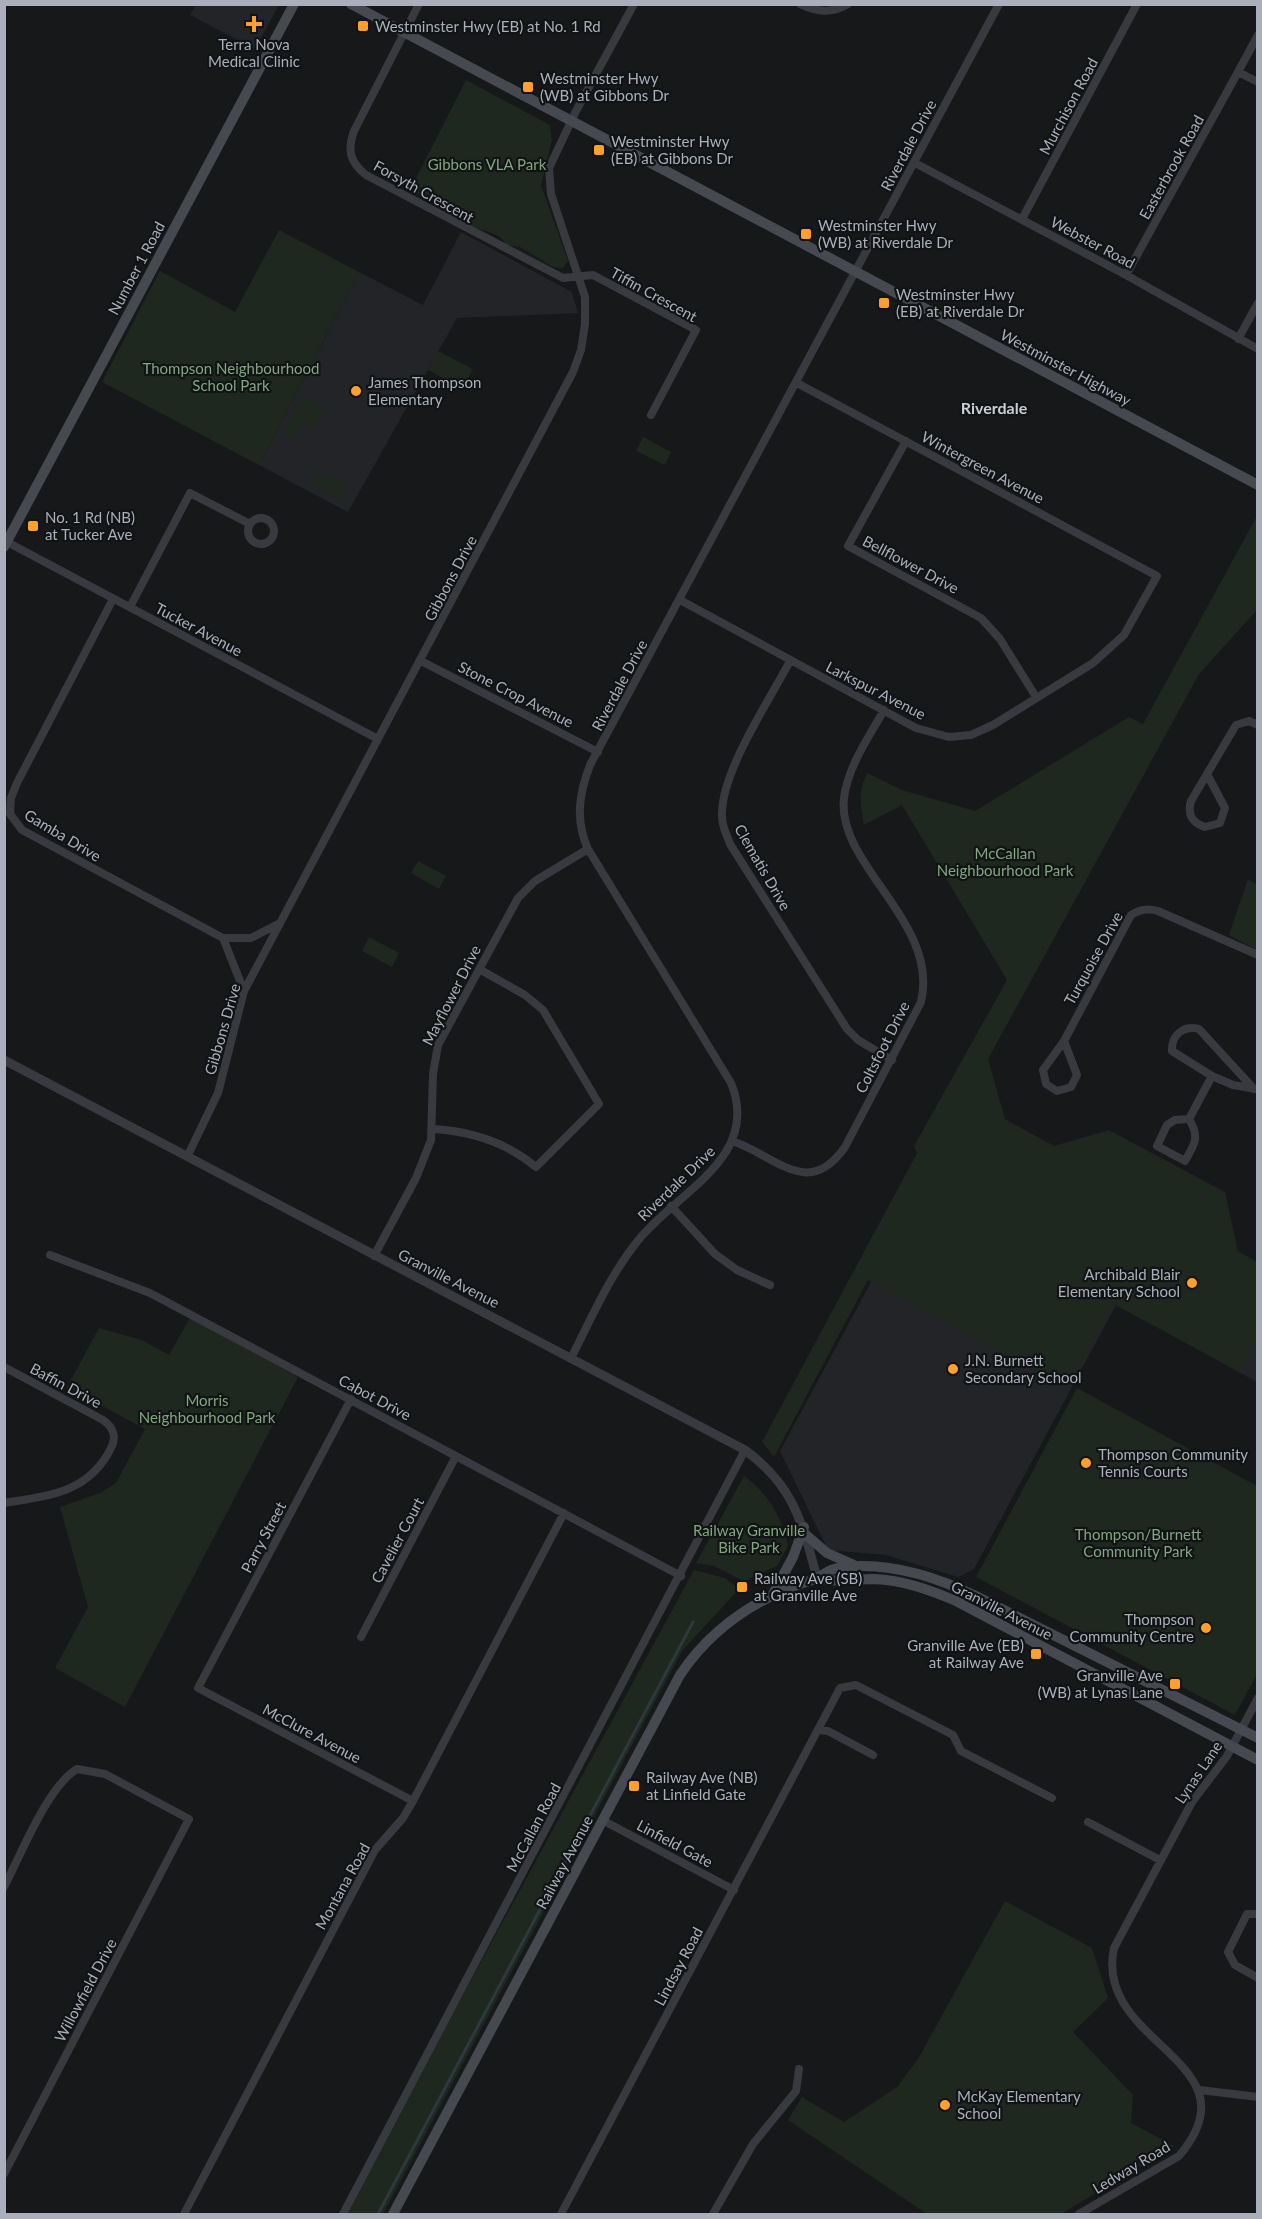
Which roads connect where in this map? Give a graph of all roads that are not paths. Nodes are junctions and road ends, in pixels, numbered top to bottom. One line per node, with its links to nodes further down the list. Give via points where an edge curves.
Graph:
1 (294, 4): 27 (main road, Number 1 Road)
2 (351, 4): 9 (main road, Westminster Highway)
3 (419, 4): 9 (street, Forsyth Crescent)
4 (634, 4): 13 (street, Gibbons Drive)
5 (801, 4): 6 (street, via 825,12)
6 (848, 4)
7 (999, 4): 14 (street, Riverdale Drive)
8 (1137, 4): 15 (street, Murchison Road)
9 (404, 33): 13 (main road, Westminster Highway); 17 (street, Forsyth Crescent, via 354,131 350,154 355,166 472,233 563,278)
10 (1257, 35): 11 (street, Easterbrook Road)
11 (1238, 72): 12 (street); 18 (street, Easterbrook Road)
12 (1257, 82)
13 (570, 122): 16 (main road, Westminster Highway); 17 (street, Gibbons Drive, via 552,157 549,176 557,214)
14 (915, 163): 15 (street, Webster Road); 16 (street, Riverdale Drive)
15 (1022, 219): 18 (street, Webster Road)
16 (854, 272): 22 (street, Riverdale Drive); 25 (main road, Westminster Highway)
17 (580, 275): 23 (street, Tiffin Crescent, via 593,275 696,330); 32 (street, Gibbons Drive, via 585,324 573,372)
18 (1126, 275): 20 (street, Webster Road)
19 (1257, 303): 20 (street)
20 (1238, 339): 21 (street, Webster Road)
21 (1257, 350)
22 (797, 383): 24 (street, Wintergreen Avenue); 30 (street, Riverdale Drive)
23 (651, 415)
24 (906, 441): 28 (street, Wintergreen Avenue); 34 (street, Bellflower Drive, via 848,546 981,618 1000,639)
25 (1257, 485)
26 (250, 524): 31 (street, via 190,494)
27 (6, 544): 29 (street, Tucker Avenue)
28 (1157, 576): 34 (street, Larkspur Avenue, via 1114,647)
29 (113, 598): 31 (street, Tucker Avenue); 42 (street, Gamba Drive, via 17,783 10,814 22,830)
30 (680, 600): 33 (street, Larkspur Avenue); 38 (street, Riverdale Drive)
31 (130, 607): 37 (street, Tucker Avenue)
32 (421, 661): 37 (street, Gibbons Drive); 38 (street, Stone Crop Avenue)
33 (790, 661): 35 (street, Larkspur Avenue); 48 (street, Clematis Drive, via 729,776 722,804 724,828 730,844 837,1015 858,1040)
34 (1036, 697): 35 (street, Larkspur Avenue, via 993,725 960,736 927,732)
35 (884, 710): 48 (street, Coltsfoot Drive, via 850,772 843,809 852,840 912,936 923,966 921,1002)
36 (1257, 725): 39 (street, via 1243,721 1236,725)
37 (378, 739): 41 (street, Gibbons Drive)
38 (598, 752): 40 (street, Riverdale Drive, via 580,800 580,824)
39 (1208, 776): 39 (street, via 1189,806 1192,819 1204,827 1220,823 1225,808)
40 (588, 849): 44 (street, Mayflower Drive, via 525,890 511,908); 53 (street, Riverdale Drive, via 731,1083 738,1120)
41 (282, 922): 42 (street, via 250,938); 45 (street, Gibbons Drive)
42 (223, 938): 45 (street)
43 (1257, 956): 46 (street, Turquoise Drive, via 1158,911 1136,911)
44 (479, 969): 52 (street, Mayflower Drive, via 438,1045); 52 (street, via 525,995 543,1011 599,1104 536,1167 494,1141)
45 (244, 991): 54 (street, Gibbons Drive, via 218,1093)
46 (1064, 1041): 46 (street, via 1043,1070 1046,1084 1057,1091 1071,1087 1077,1075)
47 (4, 1060): 54 (street, Granville Avenue)
48 (892, 1060): 53 (street, Coltsfoot Drive, via 845,1146 823,1171 800,1172)
49 (1212, 1076): 50 (street); 50 (street, via 1172,1051 1172,1043 1181,1031 1192,1028 1202,1032); 51 (street)
50 (1256, 1089)
51 (1189, 1119): 51 (street, via 1167,1125 1157,1146 1185,1161 1197,1140)
52 (432, 1129): 57 (street, Mayflower Drive, via 422,1164)
53 (732, 1141): 55 (street, Riverdale Drive, via 720,1162)
54 (188, 1155): 57 (street, Granville Avenue)
55 (671, 1206): 58 (street, via 715,1254 737,1270); 59 (street, Riverdale Drive, via 625,1258)
56 (50, 1255): 61 (street, Cabot Drive, via 150,1293)
57 (374, 1256): 59 (street, Granville Avenue)
58 (770, 1285)
59 (571, 1358): 62 (street, Granville Avenue)
60 (4, 1367): 64 (street, Baffin Drive, via 103,1420 112,1429 114,1440 99,1467 82,1483 58,1494)
61 (351, 1399): 63 (street, Cabot Drive); 72 (street, Parry Street)
62 (745, 1450): 66 (street, Granville Avenue, via 785,1487); 68 (street, McCallan Road)
63 (456, 1456): 65 (street, Cabot Drive); 71 (street, Cavelier Court)
64 (4, 1503)
65 (564, 1513): 68 (street, Cabot Drive); 81 (street, Montana Road)
66 (804, 1530): 67 (main road, via 827,1553); 69 (street, Granville Avenue); 70 (main road)
67 (858, 1566): 69 (main road, Granville Avenue, via 830,1570); 74 (main road, Granville Avenue, via 901,1570 962,1589)
68 (681, 1576): 94 (street, McCallan Road)
69 (817, 1578): 70 (main road, Railway Avenue); 77 (main road, Granville Avenue, via 874,1580 936,1593)
70 (773, 1594): 82 (main road, Railway Avenue, via 734,1618 696,1652)
71 (361, 1637)
72 (198, 1688): 81 (street, McClure Avenue)
73 (1257, 1698): 74 (street, Lynas Lane)
74 (1241, 1729): 76 (main road, Granville Avenue); 77 (street, Lynas Lane)
75 (819, 1730): 78 (street); 80 (street, Lindsay Road, via 840,1688 856,1685 953,1735 961,1751); 86 (street, Lindsay Road)
76 (1257, 1738)
77 (1232, 1746): 79 (main road, Granville Avenue); 84 (street, Lynas Lane, via 1192,1802)
78 (873, 1755)
79 (1257, 1760)
80 (1052, 1798)
81 (413, 1801): 93 (street, Montana Road, via 375,1850)
82 (603, 1821): 86 (street, Linfield Gate); 95 (main road, Railway Avenue)
83 (1088, 1822): 84 (street)
84 (1160, 1860): 90 (street, Lynas Lane, via 1114,1948 1110,1964 1118,1994 1134,2020 1183,2067)
85 (4, 1887): 92 (street, Willowfield Drive, via 56,1790 77,1769 105,1774 189,1819)
86 (734, 1890): 96 (street, Lindsay Road)
87 (1257, 1914): 88 (street, via 1247,1914 1228,1952 1235,1965)
88 (1257, 1978)
89 (799, 2069): 97 (street, via 796,2091 753,2144)
90 (1200, 2090): 91 (street); 98 (street, Ledway Road, via 1196,2126 1179,2156)
91 (1257, 2097)
92 (4, 2174)
93 (184, 2214)
94 (343, 2214)
95 (393, 2214)
96 (561, 2214)
97 (713, 2214)
98 (1079, 2214)

